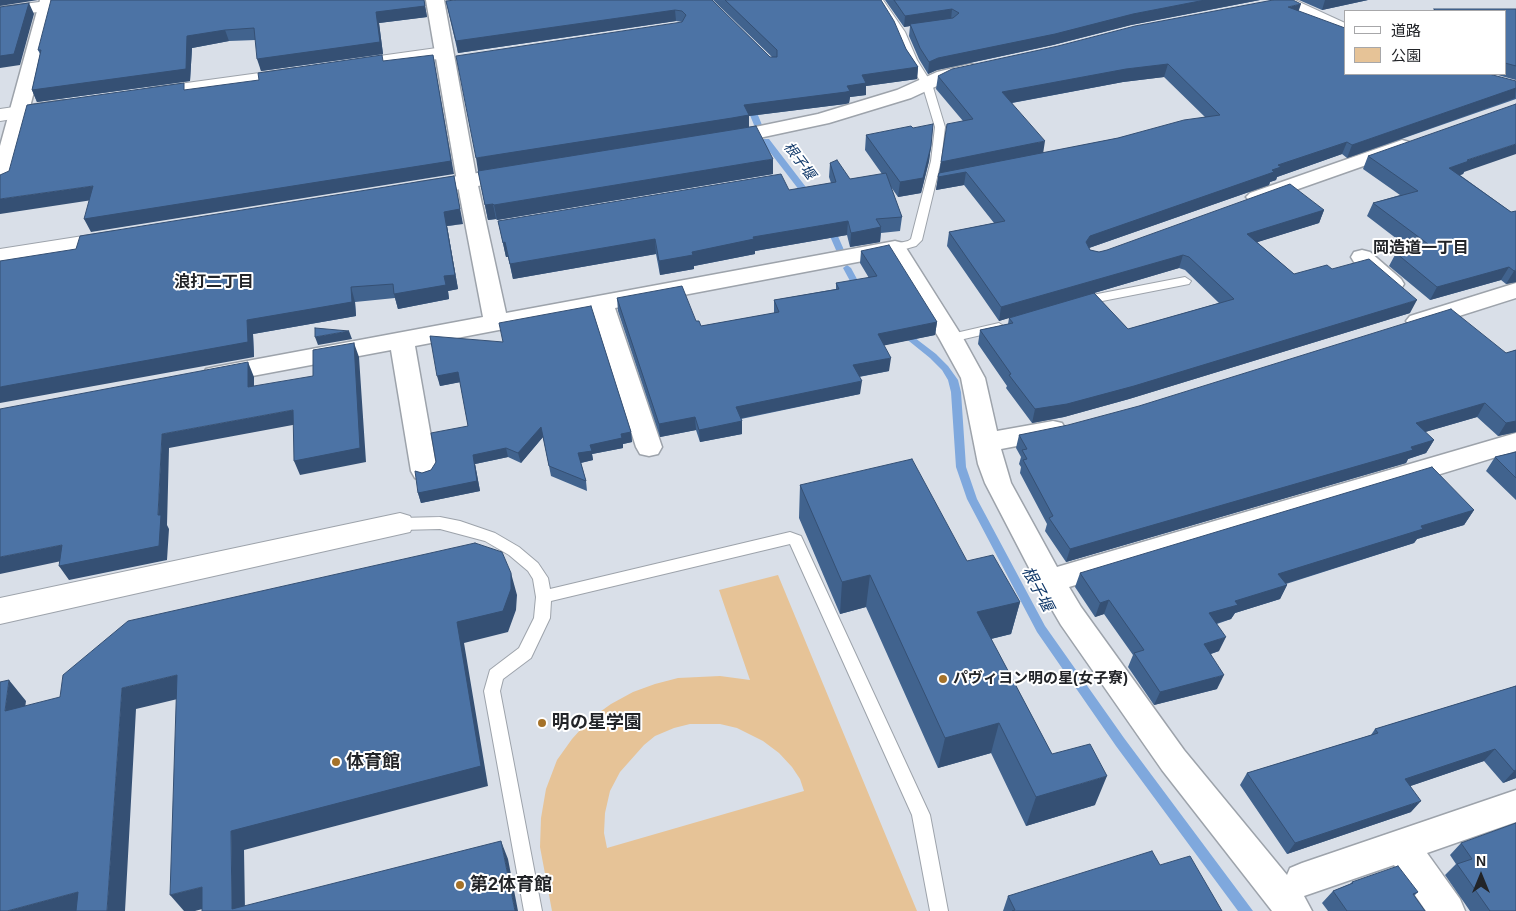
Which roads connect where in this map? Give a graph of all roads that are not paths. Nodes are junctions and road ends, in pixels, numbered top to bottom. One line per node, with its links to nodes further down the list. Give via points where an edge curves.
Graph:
1 (879, 0): 12 (lane, via 904,32 912,60)
2 (1279, 3): 7 (street)
3 (54, 4): 6 (street); 15 (street)
4 (436, 4): 5 (street); 8 (street)
5 (454, 5)
6 (0, 12)
7 (1344, 30)
8 (451, 58): 10 (street); 19 (street)
9 (991, 66): 12 (street, via 944,76)
10 (335, 68)
11 (315, 71): 13 (street)
12 (927, 84): 16 (street, via 822,119); 24 (lane, via 940,127 937,181 916,240)
13 (128, 97)
14 (78, 104): 15 (street)
15 (9, 114): 20 (street)
16 (722, 139)
17 (1420, 140): 22 (street)
18 (533, 170): 19 (street)
19 (467, 181): 21 (street); 32 (street, via 487,230)
20 (0, 183)
21 (399, 192)
22 (1240, 204)
23 (136, 234): 25 (street)
24 (895, 248): 29 (street); 35 (street)
25 (0, 256)
26 (1362, 257): 31 (street)
27 (1185, 281): 30 (lane)
28 (1516, 290): 31 (street)
29 (602, 304): 32 (street); 41 (street)
30 (1067, 306)
31 (1432, 317): 34 (street)
32 (496, 323): 36 (street)
33 (1009, 324): 35 (lane)
34 (1395, 327)
35 (951, 338): 39 (street, via 977,387)
36 (402, 341): 37 (street); 42 (street)
37 (196, 378)
38 (1073, 425): 39 (street)
39 (987, 442): 44 (street, via 998,483)
40 (1516, 442): 44 (street)
41 (649, 447)
42 (424, 471)
43 (400, 524): 45 (lane, via 440,523 490,537 533,567 540,578); 46 (street)
44 (1050, 581): 49 (street, via 1071,616 1173,760)
45 (544, 597): 50 (lane, via 542,618 524,653 496,675 492,691); 51 (lane, via 790,538 796,540 921,816)
46 (0, 611)
47 (1516, 806): 48 (street)
48 (1401, 846): 49 (street); 52 (street)
49 (1298, 895)
50 (533, 911)
51 (939, 911)
52 (1447, 911)

